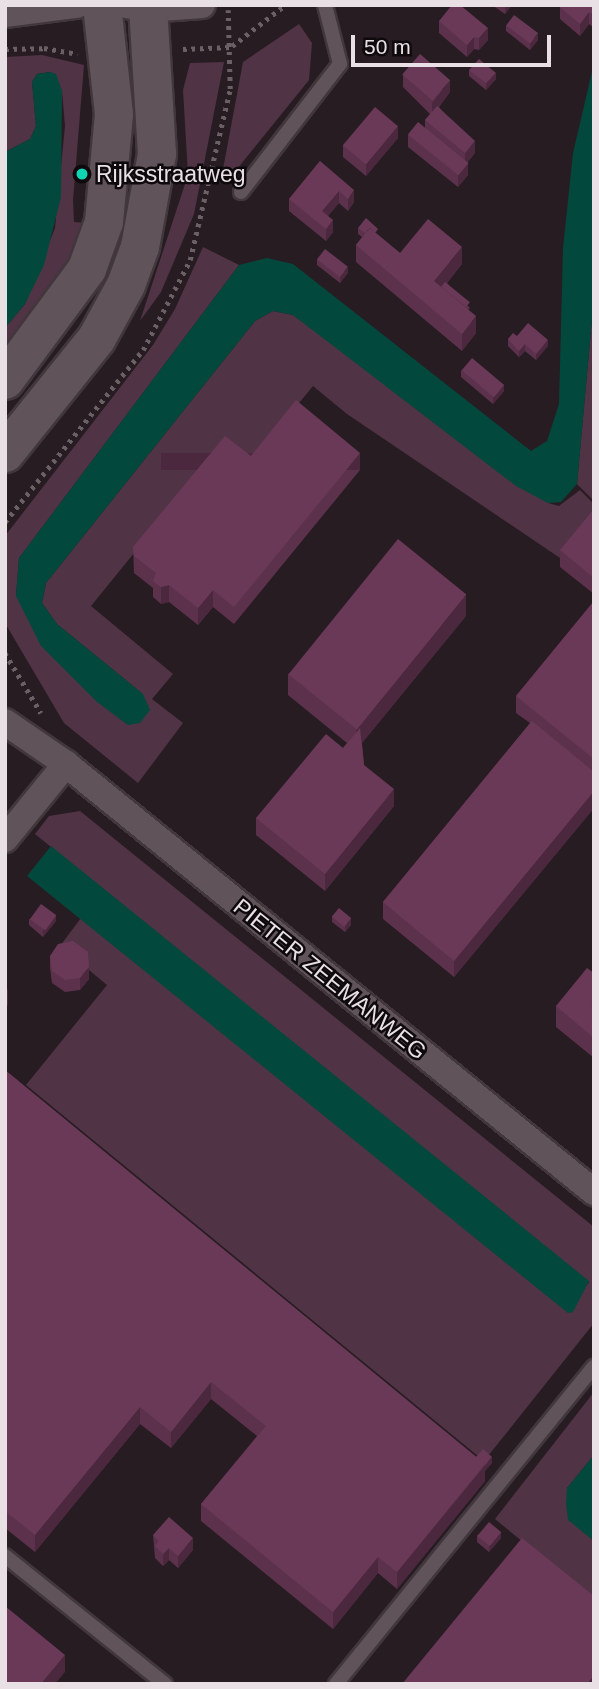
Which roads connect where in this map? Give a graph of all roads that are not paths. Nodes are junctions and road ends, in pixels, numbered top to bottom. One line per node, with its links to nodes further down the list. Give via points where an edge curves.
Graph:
1 (76, 5): 6 (street)
2 (102, 5): 8 (main road, via 114,114 104,222 87,269)
3 (202, 5): 5 (street)
4 (325, 5): 7 (lane, via 340,64)
5 (141, 6): 9 (main road, via 157,154 140,247 126,285 97,338)
6 (5, 14)
7 (241, 191)
8 (5, 380)
9 (5, 453)
10 (5, 702): 12 (street, PIETER ZEEMANWEG)
11 (5, 722): 12 (street, PIETER ZEEMANWEG)
12 (66, 764): 13 (street); 14 (street, PIETER ZEEMANWEG)
13 (5, 839)
14 (594, 1192)
15 (594, 1367): 18 (lane)
16 (5, 1556): 17 (lane)
17 (165, 1684)
18 (336, 1684)

